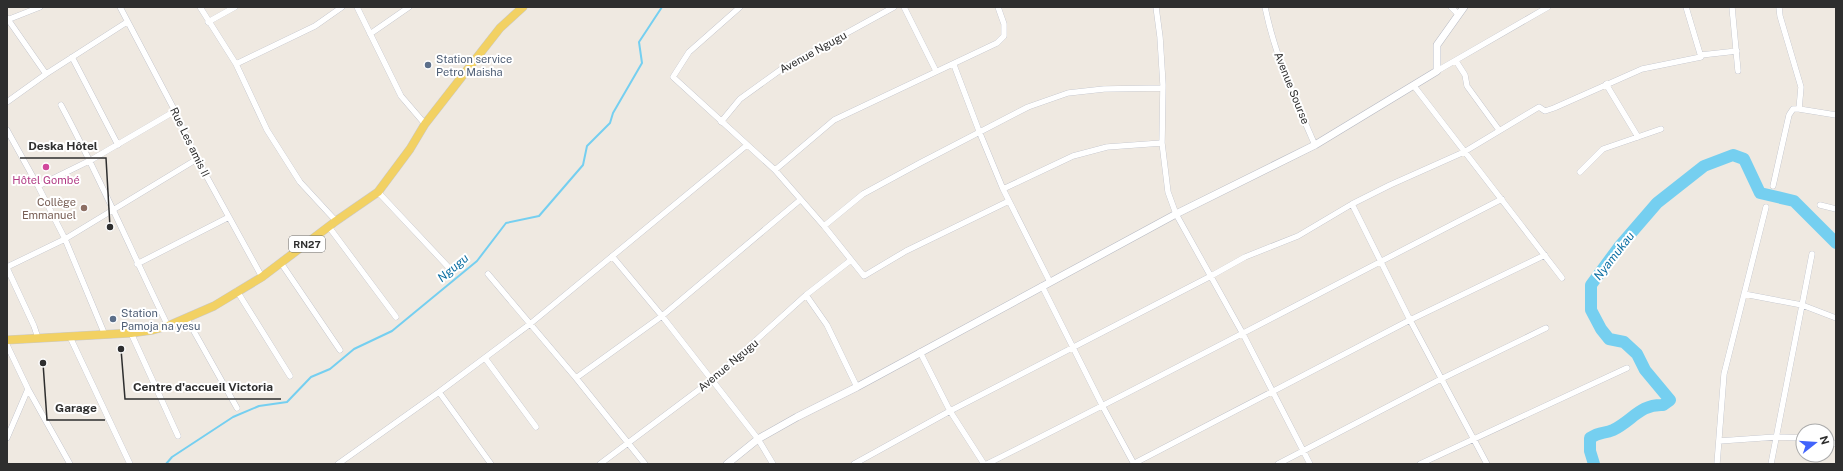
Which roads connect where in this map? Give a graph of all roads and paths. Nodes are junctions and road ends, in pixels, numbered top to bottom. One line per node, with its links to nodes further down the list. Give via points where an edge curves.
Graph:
1 (40, 7): 22 (street)
2 (120, 7): 23 (street, Rue Les amis II)
3 (200, 7): 24 (street)
4 (235, 7): 24 (street)
5 (342, 7): 30 (street, via 315,26)
6 (357, 7): 25 (street)
7 (409, 7): 25 (street)
8 (523, 7): 45 (main road, RN27, via 500,28)
9 (740, 7): 44 (street, via 689,52 672,77)
10 (894, 7): 44 (street, Avenue Ngugu, via 783,68 740,99)
11 (904, 7): 33 (street)
12 (998, 7): 31 (street, via 1004,24 1004,36 997,43)
13 (1156, 7): 38 (street)
14 (1265, 7): 54 (street, Avenue Sourse, via 1284,74)
15 (1451, 7): 21 (street)
16 (1464, 7): 21 (street)
17 (1548, 7): 29 (street)
18 (1686, 7): 27 (street)
19 (1732, 7): 26 (street)
20 (1778, 7): 41 (street, via 1801,87)
21 (1458, 14): 34 (street, via 1437,45)
22 (7, 20): 35 (street)
23 (127, 22): 28 (street); 42 (street, Rue Les amis II)
24 (208, 22): 30 (street)
25 (370, 34): 45 (street, via 401,96)
26 (1737, 50): 27 (street); 32 (street)
27 (1701, 55): 36 (street, via 1642,68)
28 (72, 57): 35 (street); 52 (street)
29 (1456, 61): 34 (street); 48 (street, via 1465,75 1467,86)
30 (236, 64): 74 (street, via 267,130 300,182)
31 (954, 65): 33 (street); 49 (street)
32 (1738, 70)
33 (936, 71): 58 (street, via 834,120)
34 (1437, 71): 37 (street)
35 (46, 74): 39 (street)
36 (1606, 84): 48 (street, via 1554,108 1545,111 1539,108); 50 (street)
37 (1414, 86): 54 (street); 55 (street)
38 (1163, 88): 49 (street, via 1104,89 1068,93 1028,107); 51 (street)
39 (7, 102)
40 (61, 105): 57 (street)
41 (1799, 109): 43 (street); 61 (street, via 1793,109 1789,115)
42 (175, 111): 52 (street); 56 (street, Rue Les amis II)
43 (1836, 115)
44 (721, 122): 53 (street)
45 (425, 124): 63 (main road, RN27)
46 (1661, 129): 50 (street)
47 (7, 130): 60 (street)
48 (1499, 130): 55 (street)
49 (979, 131): 62 (street); 75 (street, via 863,194)
50 (1638, 137): 59 (street, via 1603,149)
51 (1162, 143): 62 (street, via 1107,147 1073,156); 72 (street, via 1168,192)
52 (118, 144): 57 (street)
53 (747, 145): 58 (street); 80 (street)
54 (1315, 145): 72 (street)
55 (1464, 152): 64 (street); 67 (street)
56 (197, 159): 71 (street); 73 (street, Rue Les amis II)
57 (91, 160): 60 (street); 71 (street)
58 (775, 170): 65 (street)
59 (1580, 172)
60 (38, 186): 77 (street)
61 (1773, 186)
62 (1003, 189): 66 (street)
63 (378, 192): 74 (main road, RN27); 86 (street)
64 (1502, 199): 79 (street); 82 (street)
65 (800, 200): 75 (street); 97 (street)
66 (1009, 201): 81 (street, via 906,251 864,276); 91 (street)
67 (1352, 204): 82 (street); 88 (street, via 1298,236 1245,257)
68 (1820, 205): 70 (street)
69 (1766, 207): 94 (street)
70 (1836, 208)
71 (114, 210): 77 (street); 84 (street)
72 (1176, 214): 88 (street); 91 (street)
73 (228, 217): 84 (street); 89 (street, Rue Les amis II)
74 (336, 221): 76 (main road, RN27)
75 (824, 226): 81 (street)
76 (329, 227): 83 (main road, RN27); 98 (street)
77 (65, 239): 85 (street); 107 (street)
78 (1812, 254): 96 (street)
79 (1545, 255): 90 (street); 101 (street)
80 (612, 256): 97 (street); 102 (street)
81 (850, 260): 95 (street, Avenue Ngugu)
82 (1380, 261): 101 (street); 106 (street)
83 (281, 263): 89 (main road, RN27); 113 (street)
84 (137, 264): 103 (street)
85 (7, 268): 109 (street)
86 (453, 272)
87 (488, 274): 102 (street)
88 (1211, 276): 106 (street); 112 (street)
89 (262, 277): 93 (main road, RN27)
90 (1562, 278)
91 (1050, 282): 92 (street)
92 (1042, 286): 112 (street); 114 (street)
93 (238, 291): 99 (main road, RN27, via 214,306); 117 (street)
94 (1744, 294): 96 (street); 135 (street, via 1724,374)
95 (806, 295): 120 (street, Avenue Ngugu); 121 (street, via 827,325)
96 (1802, 305): 100 (street); 130 (street)
97 (662, 316): 118 (street); 120 (street)
98 (396, 317)
99 (187, 318): 103 (main road, RN27); 126 (street)
100 (1836, 318)
101 (1410, 320): 119 (street); 124 (street)
102 (530, 324): 115 (street); 118 (street)
103 (168, 326): 105 (main road, RN27)
104 (1546, 328): 119 (street)
105 (131, 333): 107 (main road, RN27); 129 (street)
106 (1243, 334): 124 (street); 125 (street)
107 (105, 335): 108 (main road, RN27)
108 (70, 337): 109 (main road, RN27); 140 (street)
109 (38, 338): 110 (main road, RN27)
110 (7, 340)
111 (7, 345): 122 (street)
112 (1073, 346): 125 (street); 127 (street)
113 (340, 350)
114 (920, 352): 121 (street); 127 (street)
115 (485, 358): 123 (street); 128 (street)
116 (1626, 368): 134 (street)
117 (290, 376)
118 (576, 378): 136 (street)
119 (1442, 379): 134 (street); 137 (street)
120 (712, 380): 133 (street); 136 (street, Avenue Ngugu)
121 (857, 387): 133 (street)
122 (28, 390): 131 (street); 139 (street)
123 (439, 392): 141 (street); 142 (street)
124 (1272, 393): 137 (street); 148 (street)
125 (1103, 407): 147 (street); 148 (street)
126 (237, 408)
127 (950, 411): 146 (street); 147 (street)
128 (536, 427)
129 (178, 436)
130 (1776, 437): 132 (street); 135 (street); 154 (street)
131 (7, 438)
132 (1795, 438)
133 (758, 439): 138 (street); 145 (street)
134 (1473, 439): 151 (street); 152 (street)
135 (1718, 441): 153 (street)
136 (628, 444): 143 (street, Avenue Ngugu); 144 (street)
137 (1303, 451): 149 (street); 150 (street)
138 (730, 463)
139 (70, 464)
140 (130, 464)
141 (338, 464)
142 (491, 464)
143 (600, 464)
144 (645, 464)
145 (772, 464)
146 (856, 464)
147 (985, 464)
148 (1134, 464)
149 (1278, 464)
150 (1310, 464)
151 (1420, 464)
152 (1487, 464)
153 (1717, 464)
154 (1771, 464)

